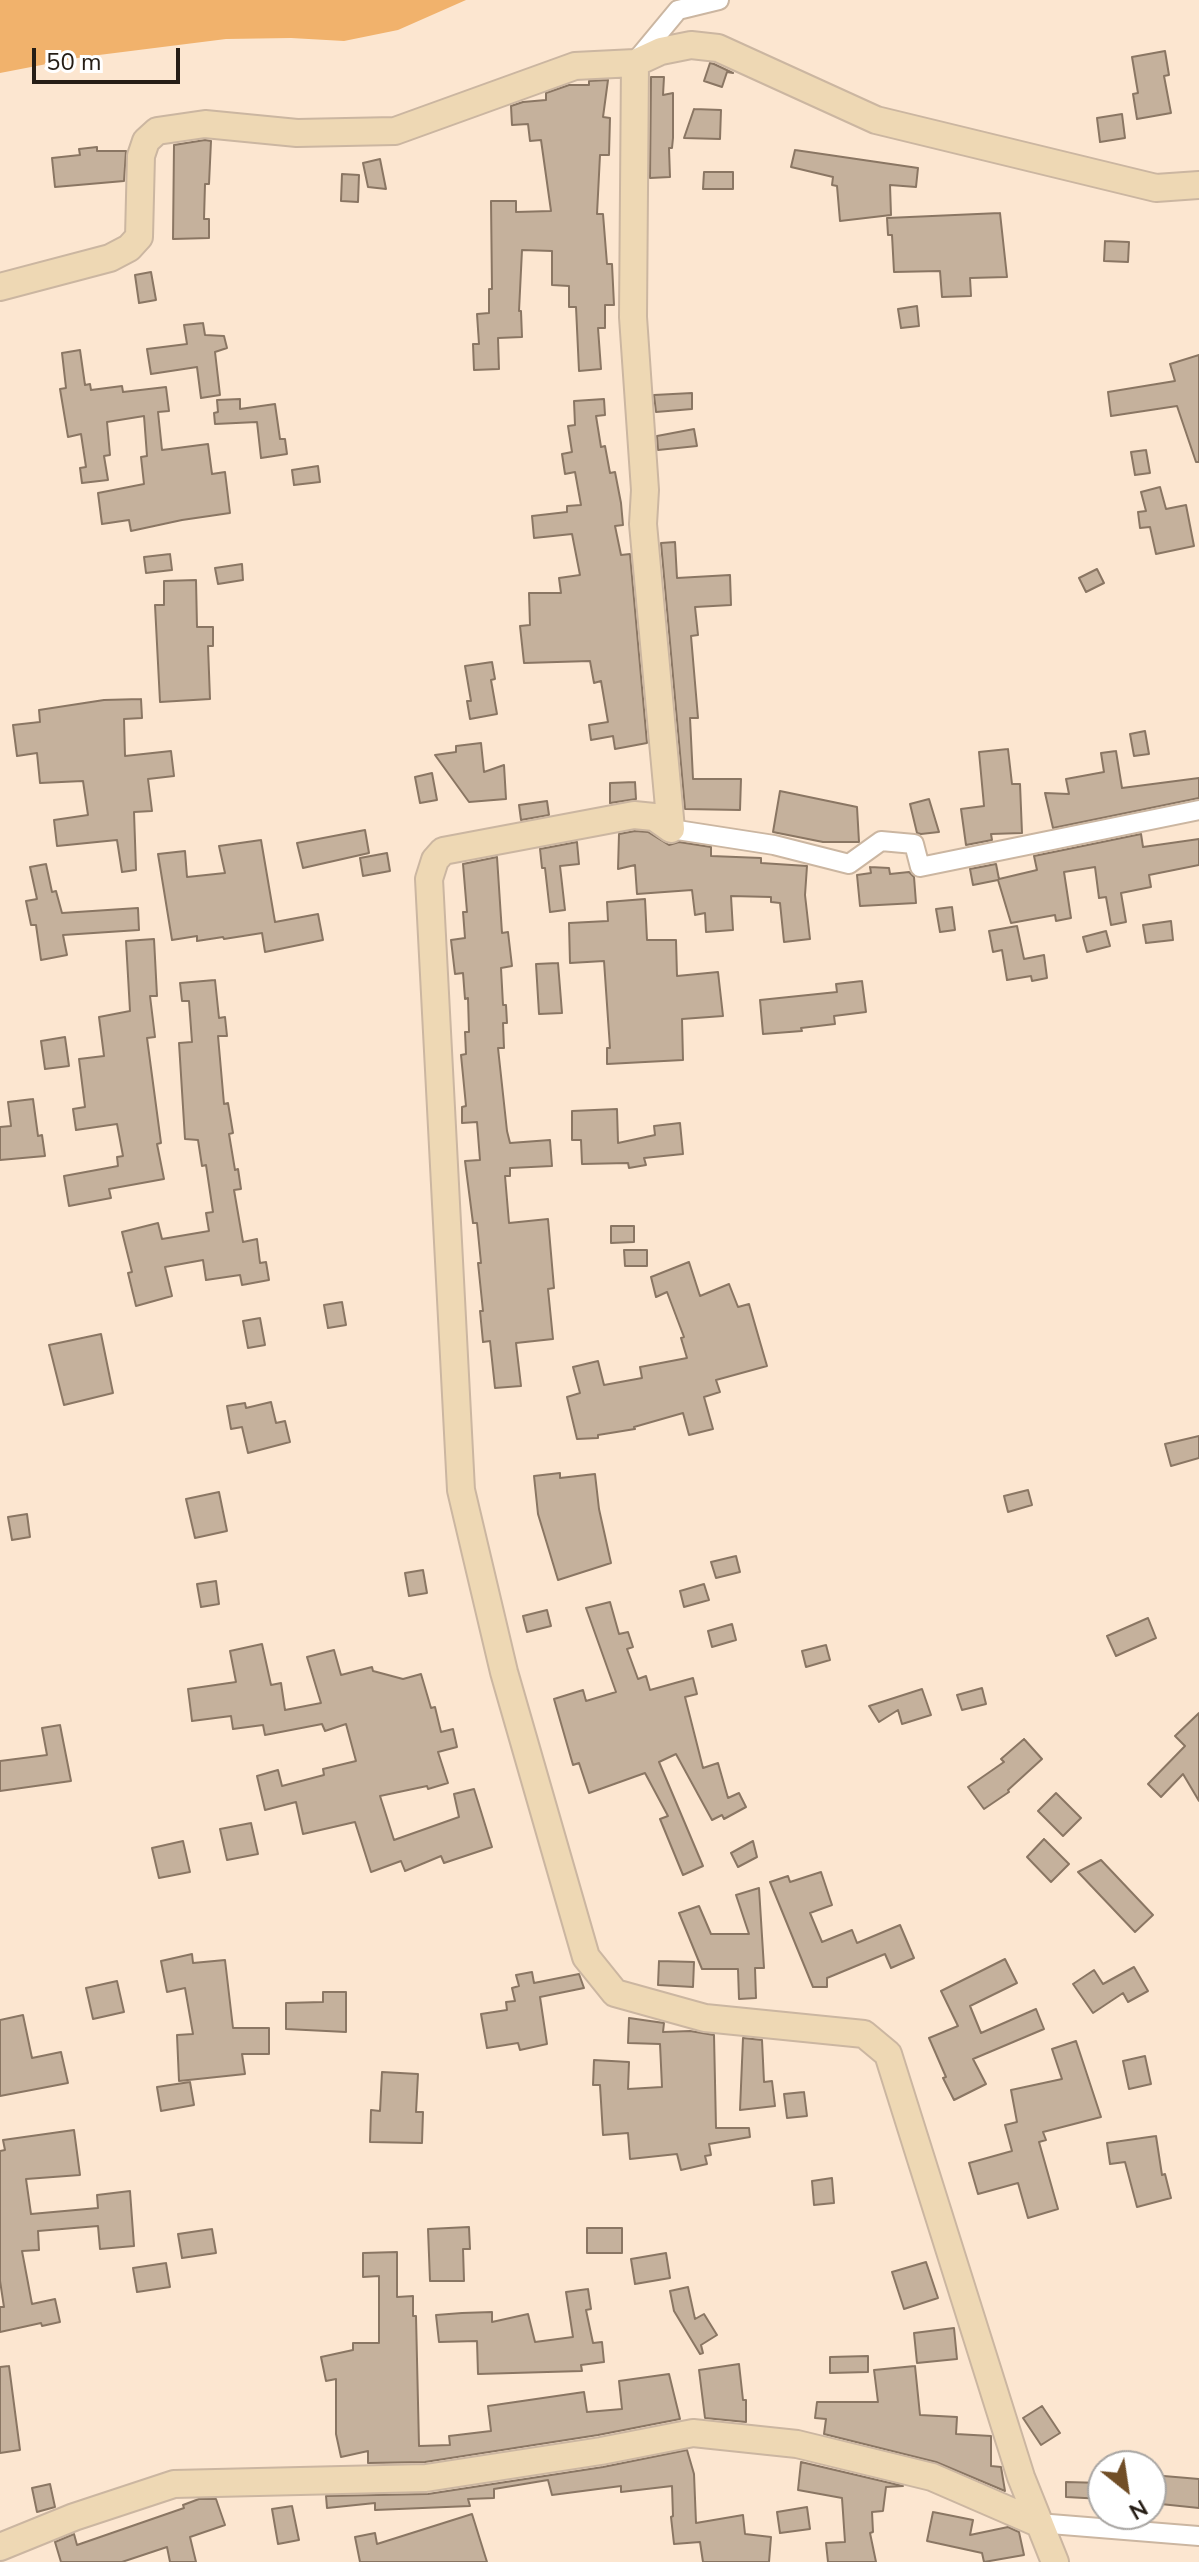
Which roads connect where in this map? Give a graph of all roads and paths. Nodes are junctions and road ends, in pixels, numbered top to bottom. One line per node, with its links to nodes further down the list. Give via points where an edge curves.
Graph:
1 (719, 0): 2 (street, via 678,10)
2 (635, 63): 3 (street, via 691,45 718,48 876,120 1156,188); 4 (street, via 575,66 395,131 297,133 205,124 157,131 141,156 139,237 129,248 110,258); 6 (street, via 633,317 643,524)
3 (1199, 185)
4 (0, 287)
5 (1199, 810): 6 (street, via 920,867 914,844 881,841 849,864 774,845)
6 (671, 829): 7 (street, via 654,817 634,815 443,851 435,860 429,879 461,1490 504,1672 586,1957 615,1993 705,2018 864,2034 888,2054)
7 (1038, 2523): 8 (street); 9 (street, via 932,2477 797,2444 693,2433 426,2478 174,2484); 10 (street)
8 (1199, 2536)
9 (0, 2547)
10 (1055, 2562)

